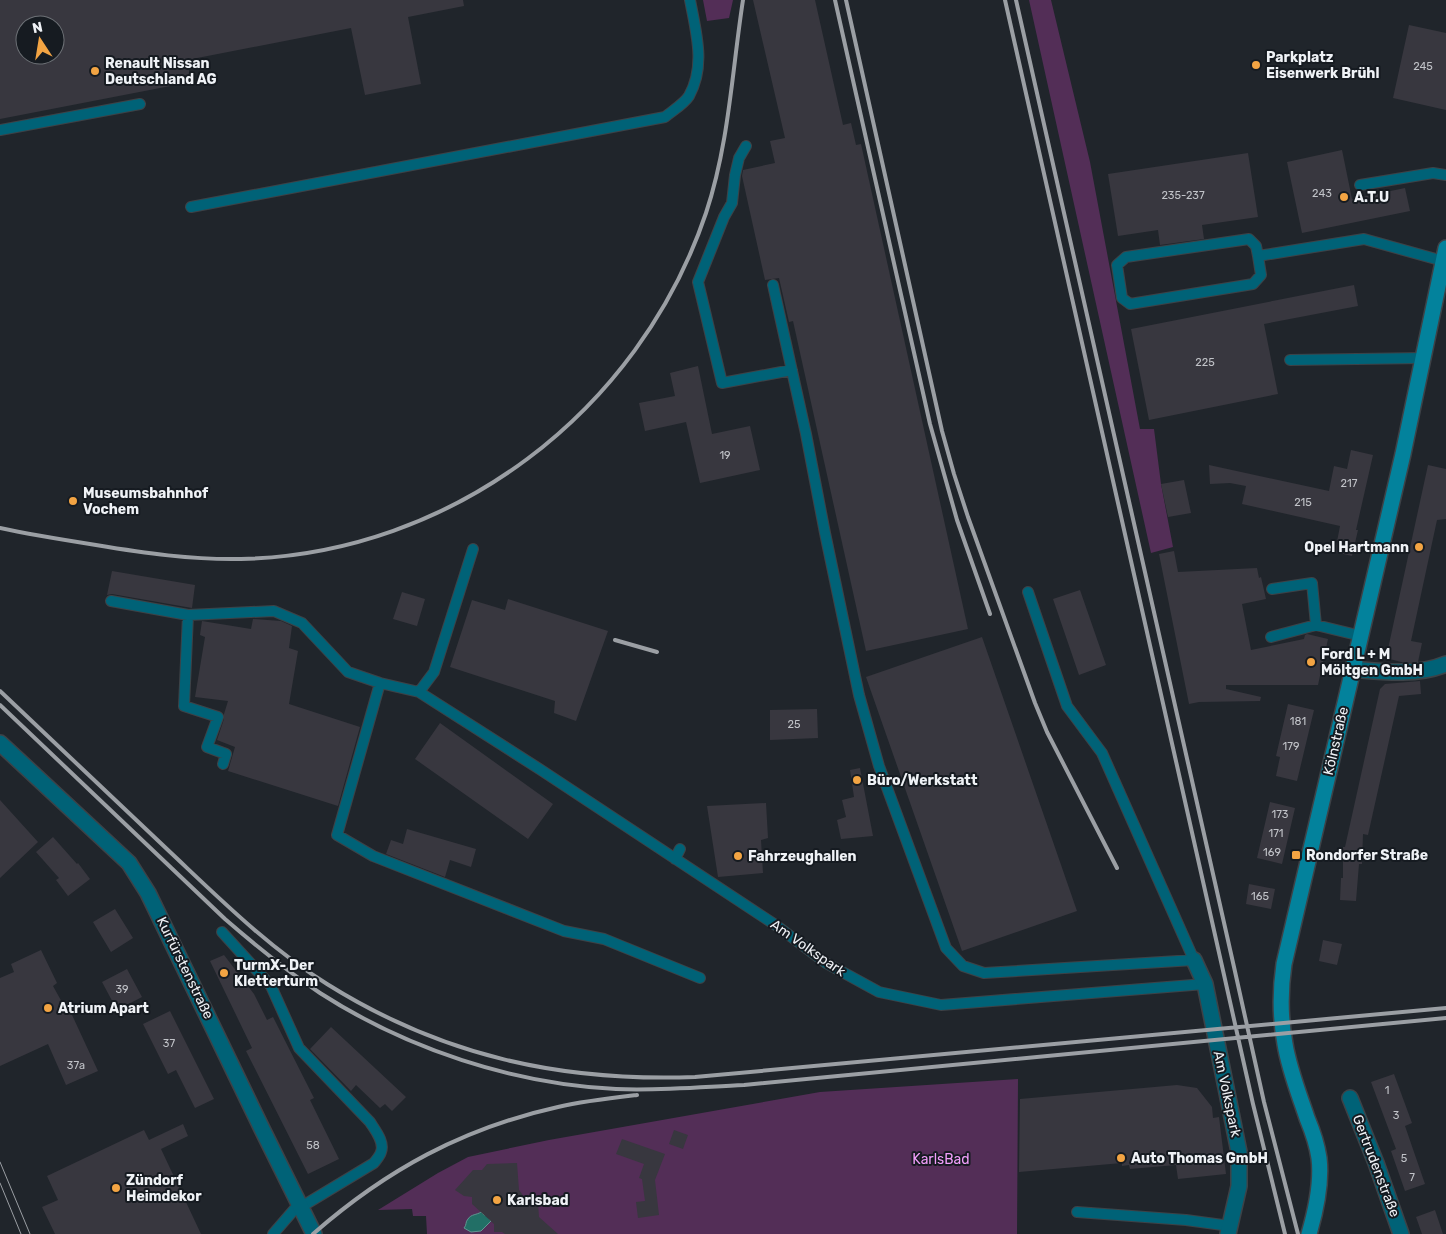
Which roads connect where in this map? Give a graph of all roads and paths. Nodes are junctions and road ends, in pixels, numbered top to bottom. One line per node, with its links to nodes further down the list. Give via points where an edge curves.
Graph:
1 (690, 0): 7 (lane, via 698,42 699,70 688,97 665,117)
2 (140, 104): 3 (lane)
3 (0, 130)
4 (746, 146): 13 (lane, via 739,158 732,202 698,282 722,383)
5 (1446, 175): 6 (lane, via 1433,172)
6 (1360, 185)
7 (191, 207)
8 (1445, 254): 9 (lane, via 1364,239); 11 (main road, Kölnstraße)
9 (1258, 256): 9 (lane, via 1260,275 1253,284 1130,304 1122,298 1117,265 1126,257 1249,239 1256,246)
10 (773, 285): 13 (lane)
11 (1423, 358): 12 (lane); 20 (main road, Kölnstraße)
12 (1290, 360)
13 (792, 370): 29 (lane, via 859,695 880,766 946,948 963,966 984,974)
14 (473, 549): 25 (lane, via 434,672)
15 (1272, 589): 19 (lane, via 1312,583)
16 (1028, 592): 29 (lane, Am Volkspark, via 1067,706 1102,754)
17 (111, 600): 18 (lane)
18 (188, 615): 24 (lane, via 274,611 302,623 348,672); 27 (lane, via 184,706 218,716 207,747 226,754)
19 (1316, 626): 20 (lane); 21 (lane)
20 (1361, 636): 23 (main road, Kölnstraße)
21 (1271, 638)
22 (1446, 664): 23 (street, via 1434,669 1392,673)
23 (1354, 670): 38 (main road, Kölnstraße, via 1284,964 1280,993 1285,1045 1319,1158 1320,1183)
24 (380, 683): 25 (lane); 30 (lane, via 337,835 373,856 564,931 604,939)
25 (420, 692): 31 (lane, Am Volkspark, via 677,854 826,964 878,992 941,1005)
26 (0, 743): 33 (street, Kurfürstenstraße, via 136,872)
27 (223, 764)
28 (222, 932): 33 (lane, via 271,986 299,1048 370,1122 382,1144 382,1152 374,1163)
29 (1194, 960): 31 (street, Am Volkspark)
30 (700, 978)
31 (1205, 984): 35 (street, Am Volkspark, via 1239,1152 1239,1186)
32 (1350, 1098): 39 (street, Gertrudenstraße)
33 (300, 1206): 36 (lane); 37 (street, Kurfürstenstraße)
34 (1077, 1212): 35 (lane, via 1186,1220)
35 (1229, 1230)
36 (273, 1234)
37 (314, 1234)
38 (1309, 1234)
39 (1401, 1234)

